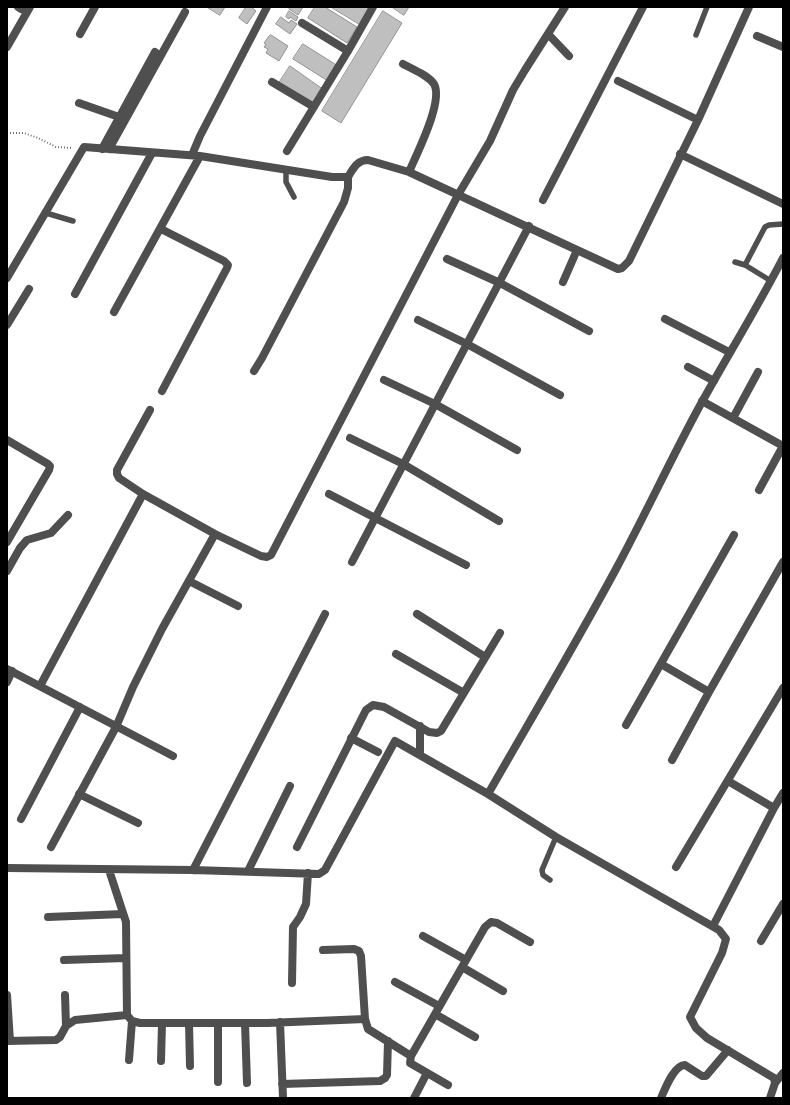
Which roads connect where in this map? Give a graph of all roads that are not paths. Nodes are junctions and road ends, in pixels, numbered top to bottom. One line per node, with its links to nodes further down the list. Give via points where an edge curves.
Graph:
1 (95, 7): 11 (street)
2 (267, 7): 31 (street)
3 (373, 7): 17 (street)
4 (565, 7): 12 (street)
5 (644, 7): 38 (street)
6 (707, 7): 13 (lane)
7 (748, 7): 26 (street)
8 (23, 8): 15 (street)
9 (185, 12): 27 (street)
10 (302, 23): 17 (street)
11 (80, 34)
12 (548, 34): 19 (street); 36 (street, via 513,90 490,141)
13 (696, 35)
14 (757, 36): 16 (street)
15 (7, 47)
16 (783, 47)
17 (348, 51): 24 (street)
18 (155, 52): 25 (street)
19 (569, 56)
20 (403, 64): 34 (street, via 428,78 436,90 432,117)
21 (618, 81): 26 (street)
22 (272, 82): 24 (street)
23 (79, 102): 25 (street)
24 (314, 107): 28 (street)
25 (119, 117): 27 (street)
26 (698, 120): 30 (street)
27 (105, 149): 29 (street); 40 (street, via 84,147)
28 (287, 151)
29 (152, 153): 31 (street); 55 (street)
30 (680, 154): 39 (street); 45 (street, via 625,266 618,269)
31 (192, 155): 32 (street)
32 (200, 156): 33 (street); 44 (street)
33 (286, 170): 35 (street, via 320,176); 37 (lane, via 286,182)
34 (409, 172): 35 (street, via 364,160 356,164); 36 (street)
35 (348, 177): 64 (street, via 344,202)
36 (458, 195): 43 (street); 85 (street, via 271,555 261,556)
37 (294, 197)
38 (543, 200)
39 (783, 203)
40 (46, 213): 41 (lane); 50 (street)
41 (74, 221)
42 (783, 224): 49 (lane, via 764,227)
43 (529, 226): 45 (street); 53 (street)
44 (161, 229): 56 (street); 68 (street, via 228,265)
45 (577, 250): 52 (street)
46 (783, 258): 51 (street)
47 (447, 259): 53 (street)
48 (735, 262): 49 (lane)
49 (745, 265): 51 (lane)
50 (7, 278)
51 (771, 281): 62 (street)
52 (563, 282)
53 (500, 283): 60 (street); 61 (street)
54 (28, 289): 59 (street)
55 (75, 294)
56 (114, 312)
57 (665, 319): 62 (street)
58 (418, 320): 61 (street)
59 (8, 321)
60 (589, 332)
61 (467, 344): 69 (street); 71 (street)
62 (730, 352): 67 (street)
63 (688, 367): 67 (street)
64 (254, 372)
65 (758, 372): 73 (street)
66 (384, 380): 71 (street)
67 (714, 381): 70 (street)
68 (162, 391)
69 (560, 395)
70 (702, 401): 73 (street); 118 (street, via 615,570)
71 (435, 404): 76 (street); 77 (street)
72 (150, 410): 79 (street, via 117,470 119,478)
73 (733, 418): 78 (street, via 783,446)
74 (350, 438): 77 (street)
75 (7, 440): 84 (street, via 50,466)
76 (517, 450)
77 (403, 464): 82 (street); 83 (street)
78 (759, 490)
79 (143, 494): 85 (street); 102 (street)
80 (329, 494): 82 (street)
81 (68, 515): 91 (street, via 51,533 27,540)
82 (376, 518): 88 (street); 90 (street)
83 (499, 521)
84 (11, 527): 87 (street)
85 (215, 534): 92 (street)
86 (734, 535): 99 (street)
87 (7, 542)
88 (352, 562)
89 (783, 562): 104 (street)
90 (466, 565)
91 (7, 571)
92 (189, 581): 93 (street); 109 (street)
93 (238, 606)
94 (326, 614): 129 (street)
95 (417, 614): 98 (street)
96 (500, 632): 98 (street)
97 (396, 654): 105 (street)
98 (486, 657): 105 (street)
99 (661, 664): 104 (street); 107 (street)
100 (10, 670): 101 (street); 102 (street)
101 (7, 682)
102 (40, 686): 106 (street)
103 (783, 688): 115 (street)
104 (709, 692): 114 (street)
105 (464, 693): 108 (street, via 441,731 429,732)
106 (80, 707): 109 (street); 121 (street)
107 (626, 725)
108 (420, 726): 110 (street, via 384,707 373,705 366,710); 112 (street)
109 (116, 727): 113 (street); 117 (street)
110 (351, 738): 111 (street); 125 (street)
111 (378, 752)
112 (420, 755): 118 (street); 131 (street, via 397,741 393,742 325,870 319,874)
113 (173, 756)
114 (672, 760)
115 (728, 781): 120 (street); 127 (street)
116 (290, 786): 130 (street)
117 (80, 794): 122 (street); 124 (street)
118 (488, 794): 123 (street)
119 (783, 794): 120 (street)
120 (774, 808): 136 (street)
121 (21, 819)
122 (138, 823)
123 (556, 837): 132 (lane, via 542,870 543,875); 136 (street)
124 (51, 847)
125 (297, 847)
126 (7, 868): 128 (street)
127 (676, 868)
128 (109, 870): 129 (street); 134 (street)
129 (193, 870): 130 (street)
130 (248, 871): 131 (street)
131 (308, 873): 145 (street, via 306,904 293,927)
132 (550, 880)
133 (783, 904): 138 (street)
134 (123, 914): 135 (street); 141 (street, via 126,922)
135 (48, 917)
136 (712, 926): 161 (street, via 726,939 722,953 690,1017 696,1028 707,1038)
137 (423, 936): 143 (street)
138 (761, 941)
139 (530, 942): 143 (street, via 491,922 485,927)
140 (324, 950): 151 (street, via 359,951)
141 (126, 958): 142 (street); 150 (street)
142 (64, 960)
143 (464, 964): 146 (street); 149 (street)
144 (395, 982): 149 (street)
145 (292, 983)
146 (503, 991)
147 (8, 995): 159 (street)
148 (65, 995): 157 (street)
149 (437, 1010): 158 (street); 162 (street)
150 (130, 1018): 153 (street, via 140,1023); 157 (street, via 75,1020); 163 (street)
151 (364, 1019): 152 (street); 160 (street, via 368,1029)
152 (280, 1022): 156 (street); 171 (street)
153 (162, 1023): 154 (street); 164 (street)
154 (189, 1023): 155 (street); 165 (street)
155 (218, 1023): 156 (street); 168 (street)
156 (245, 1023): 169 (street)
157 (66, 1026): 159 (street, via 58,1039)
158 (475, 1037)
159 (9, 1041)
160 (388, 1041): 162 (street); 171 (street, via 387,1075 380,1081)
161 (728, 1050): 170 (street, via 774,1078); 175 (street, via 706,1076 685,1065 676,1068)
162 (411, 1056): 166 (street, via 410,1063)
163 (129, 1060)
164 (161, 1061)
165 (190, 1066)
166 (427, 1073): 172 (street); 174 (street)
167 (783, 1073): 170 (street)
168 (218, 1082)
169 (247, 1083)
170 (775, 1083): 176 (street)
171 (282, 1084): 173 (street)
172 (448, 1085)
173 (283, 1098)
174 (414, 1098)
175 (661, 1098)
176 (770, 1098)

